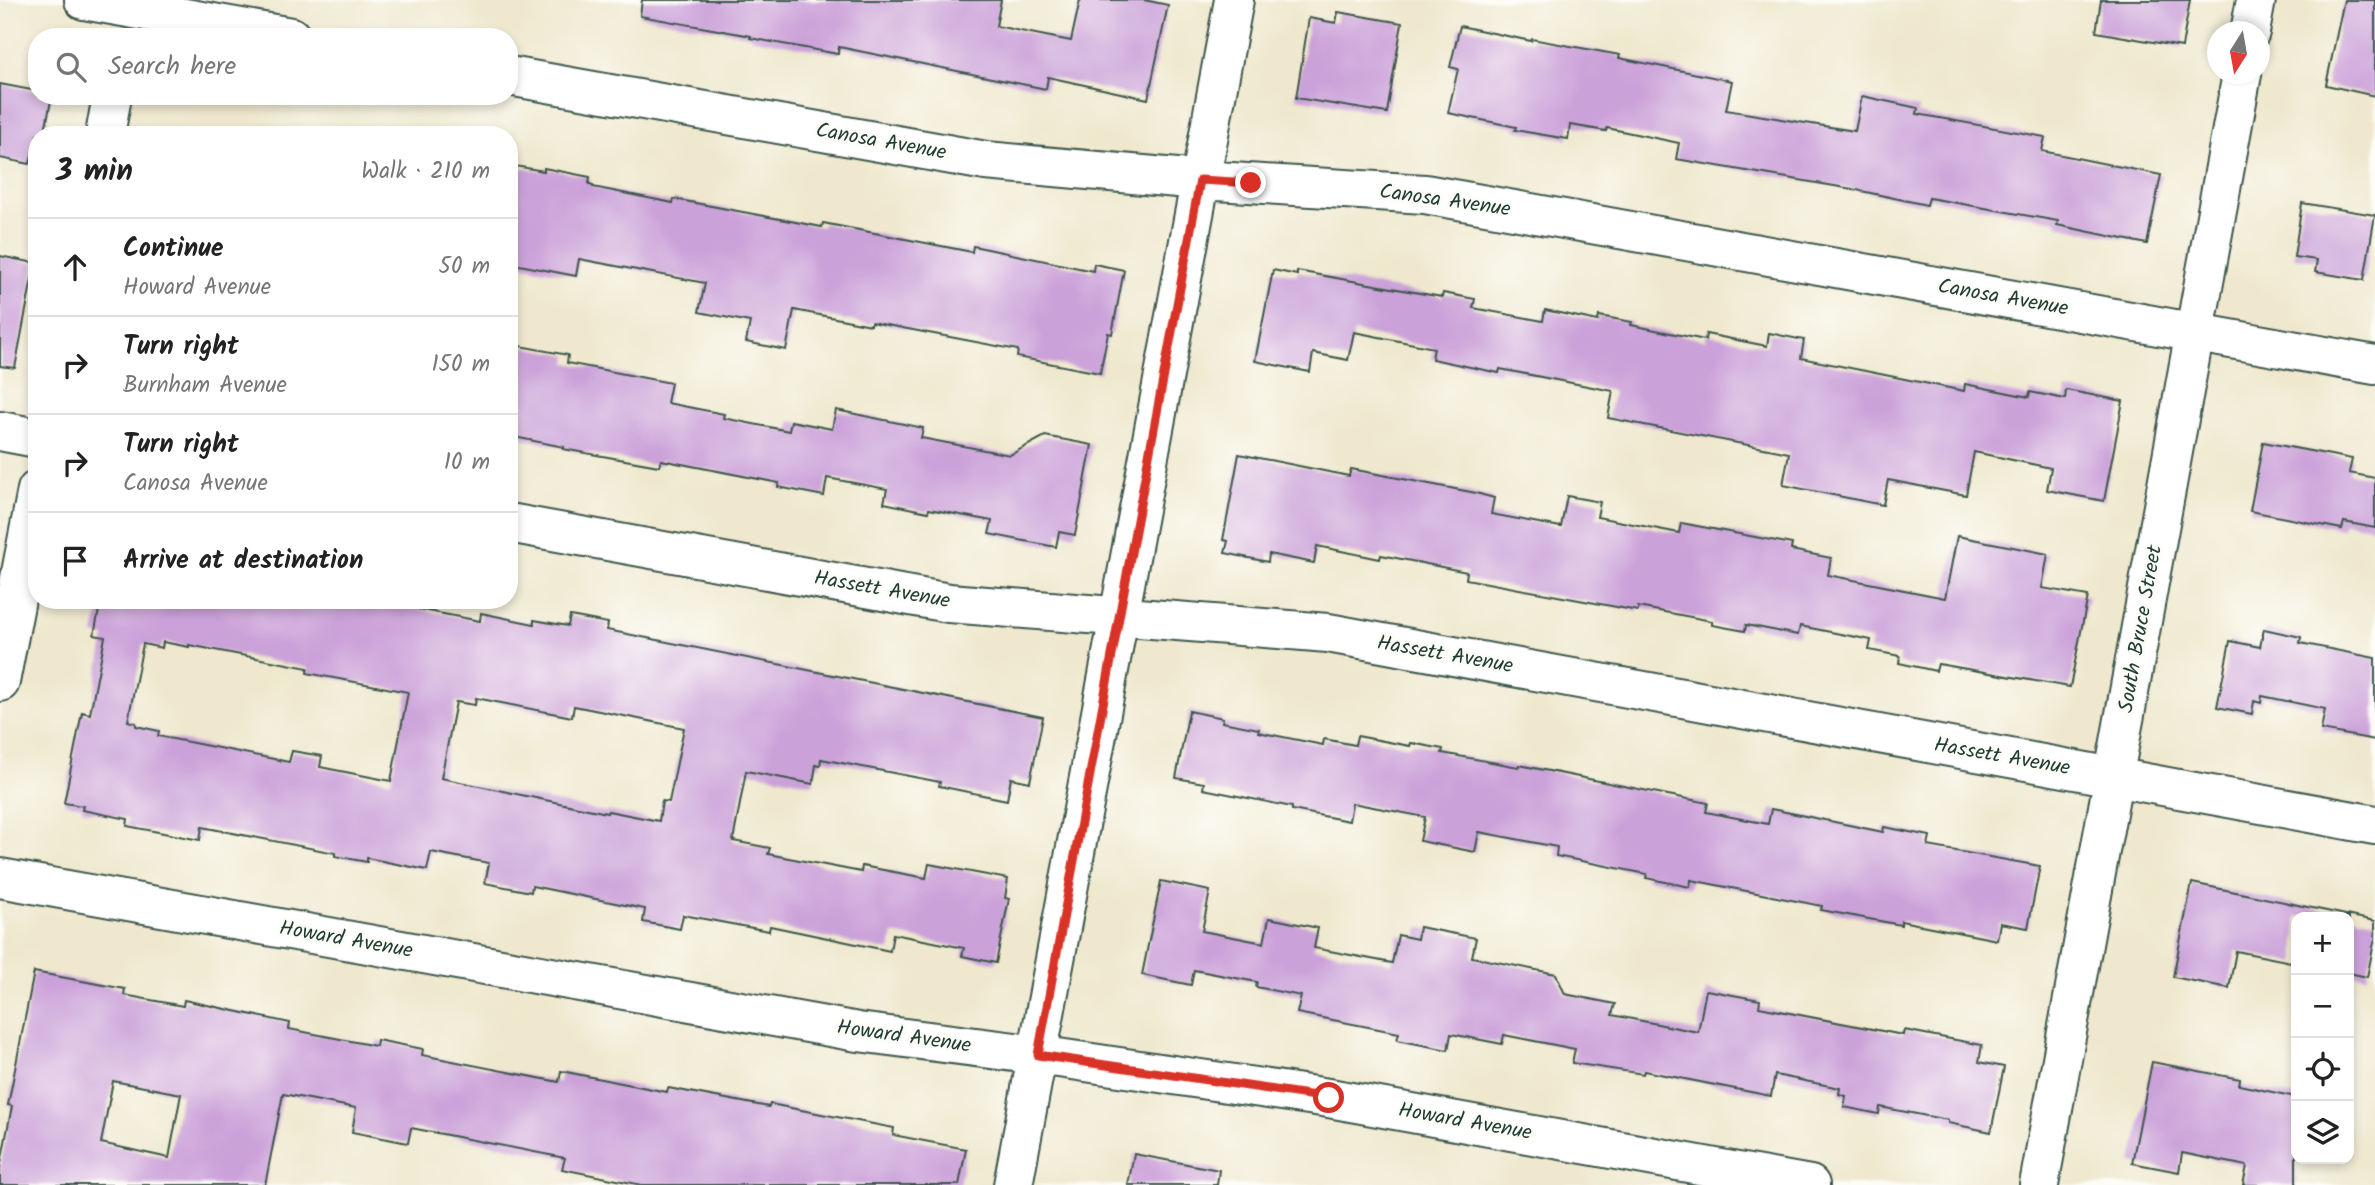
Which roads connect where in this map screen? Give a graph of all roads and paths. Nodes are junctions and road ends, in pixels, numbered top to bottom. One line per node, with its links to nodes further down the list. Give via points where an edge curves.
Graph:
1 (84, 0): 4 (street)
2 (1234, 0): 11 (street)
3 (2256, 0): 5 (street)
4 (127, 15): 6 (street)
5 (2252, 21)
6 (223, 28)
7 (518, 78): 11 (street, Canosa Avenue, via 986,161)
8 (2240, 84): 12 (street, South Bruce Street)
9 (110, 105): 10 (street)
10 (107, 126)
11 (1200, 180): 12 (street, Canosa Avenue, via 1425,194); 18 (street)
12 (2195, 332): 13 (street, Canosa Avenue); 20 (street, South Bruce Street)
13 (2375, 365)
14 (0, 431): 15 (street)
15 (28, 436)
16 (518, 525): 18 (street, Hassett Avenue, via 949,603)
17 (28, 537): 19 (street)
18 (1119, 617): 20 (street, Hassett Avenue, via 1328,633); 23 (street)
19 (0, 682)
20 (2113, 777): 21 (street, Hassett Avenue); 26 (street, South Bruce Street)
21 (2375, 825)
22 (0, 878): 23 (street, Howard Avenue, via 858,1032)
23 (1038, 1055): 24 (street); 25 (street, Howard Avenue, via 1329,1098)
24 (1013, 1185)
25 (1810, 1185)
26 (2039, 1185)

